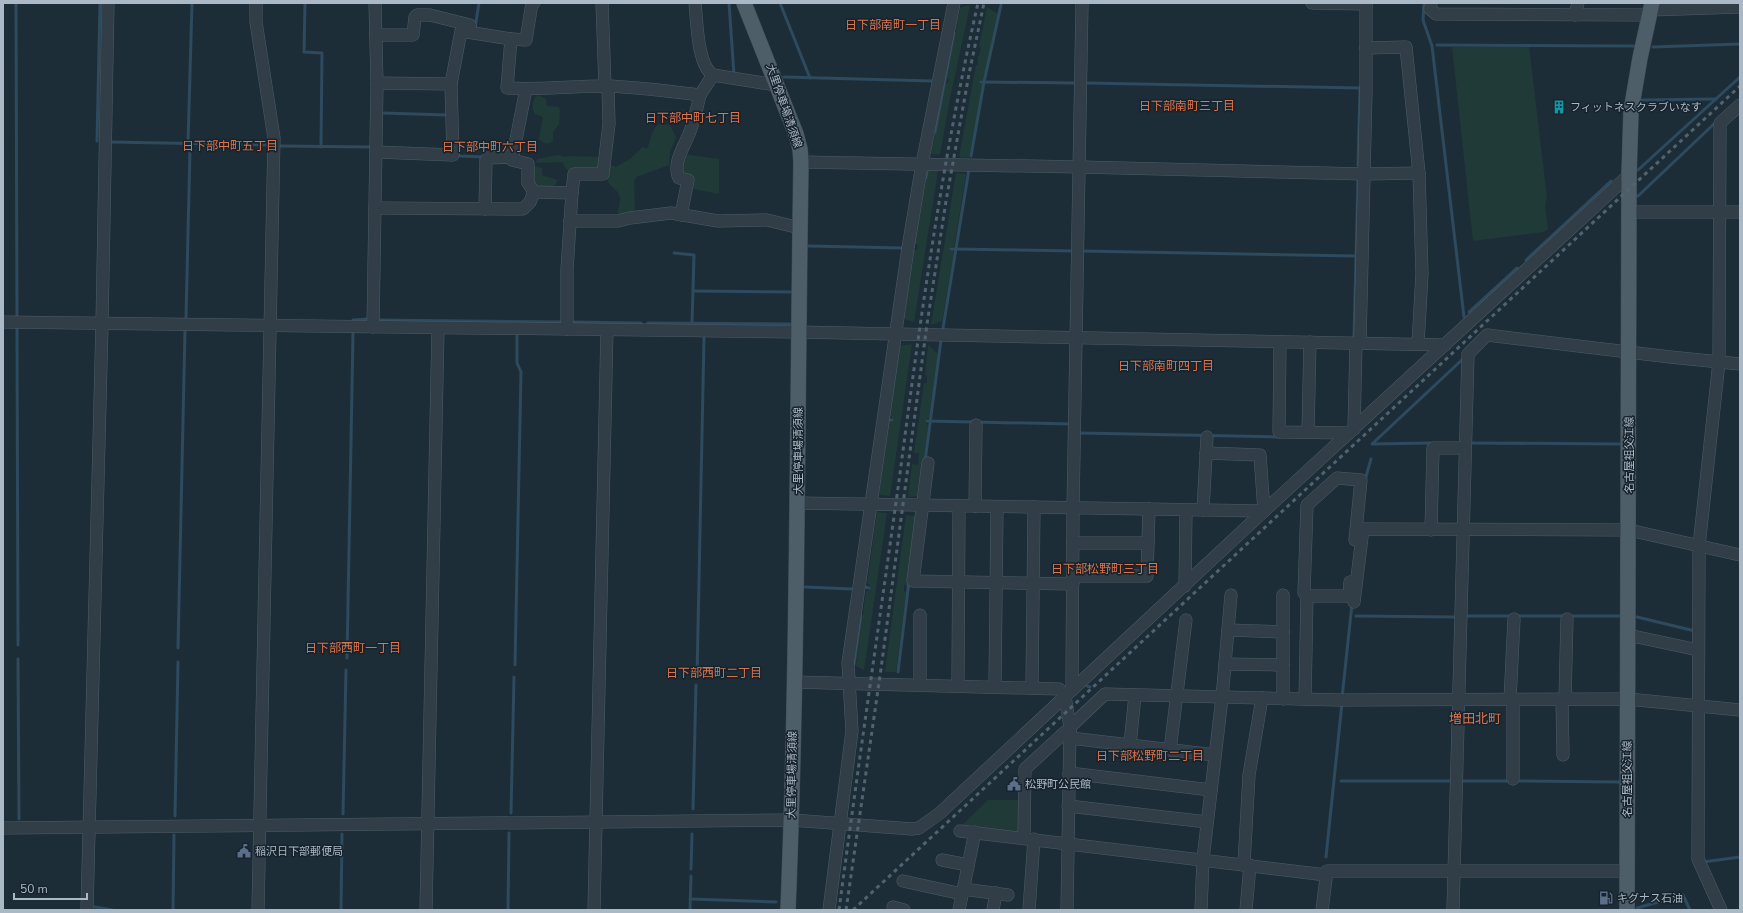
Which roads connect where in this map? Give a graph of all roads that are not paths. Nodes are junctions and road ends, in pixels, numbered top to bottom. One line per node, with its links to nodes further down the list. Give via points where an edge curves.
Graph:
1 (108, 3): 50 (street)
2 (256, 3): 51 (street, via 256,22 274,138)
3 (375, 3): 20 (street)
4 (534, 3): 21 (street, via 526,40)
5 (602, 3): 27 (street)
6 (695, 3): 23 (street, via 701,53 704,64)
7 (744, 3): 26 (main road, 大里停車場清須線)
8 (954, 3): 34 (street)
9 (1082, 3): 35 (street)
10 (1312, 3): 11 (street)
11 (1366, 3): 22 (street)
12 (1431, 3): 14 (street, via 1430,9 1436,14)
13 (1740, 6): 18 (street)
14 (1483, 8): 16 (street)
15 (431, 9): 19 (street, via 470,25); 20 (street, via 417,14 413,35)
16 (1535, 9): 17 (street)
17 (1576, 9): 18 (street)
18 (1651, 10): 38 (main road, 名古屋祖父江線, via 1631,111)
19 (469, 32): 21 (street); 25 (street, via 461,31)
20 (376, 36): 24 (street)
21 (511, 39): 28 (street, via 507,88)
22 (1366, 48): 36 (street); 37 (street, via 1406,47)
23 (713, 75): 26 (street); 29 (street)
24 (377, 83): 25 (street); 31 (street)
25 (451, 84): 31 (street, via 453,155)
26 (777, 84): 33 (main road, 大里停車場清須線, via 796,134)
27 (606, 86): 28 (street); 29 (street); 40 (street, via 609,124 603,174 574,174)
28 (526, 89): 32 (street)
29 (700, 95): 46 (street, via 689,134 681,151 677,173 679,178 688,180)
30 (1740, 105): 44 (street, via 1720,123)
31 (376, 152): 41 (street)
32 (513, 157): 39 (street, via 512,160 528,164 528,183); 42 (street, via 486,160)
33 (801, 162): 34 (street); 48 (main road, 大里停車場清須線)
34 (922, 164): 35 (street); 57 (street)
35 (1080, 167): 36 (street); 58 (street)
36 (1364, 174): 37 (street); 61 (street)
37 (1419, 174): 62 (street, via 1422,274)
38 (1629, 175): 43 (main road, 名古屋祖父江線); 63 (street)
39 (534, 192): 40 (street); 42 (street, via 530,202 523,209)
40 (572, 193): 47 (street)
41 (375, 208): 42 (street); 52 (street)
42 (485, 209)
43 (1629, 212): 44 (street); 64 (main road, 名古屋祖父江線)
44 (1719, 212): 45 (street); 65 (street)
45 (1740, 212)
46 (681, 215): 47 (street, via 658,214 618,221); 48 (street, via 718,221 767,220)
47 (570, 221): 54 (street)
48 (800, 228): 56 (main road, 大里停車場清須線)
49 (3, 322): 50 (street)
50 (102, 324): 51 (street); 146 (street)
51 (271, 326): 52 (street); 145 (street)
52 (373, 327): 53 (street)
53 (438, 328): 54 (street); 143 (street)
54 (567, 329): 55 (street)
55 (607, 330): 56 (street); 141 (street)
56 (798, 332): 57 (street); 74 (main road, 大里停車場清須線)
57 (894, 335): 58 (street); 75 (street)
58 (1077, 338): 59 (street); 81 (street)
59 (1280, 342): 60 (street); 69 (street, via 1279,432)
60 (1310, 342): 61 (street); 69 (street)
61 (1358, 343): 62 (street); 68 (street)
62 (1418, 344): 63 (street)
63 (1445, 345): 68 (street)
64 (1629, 352): 65 (street); 87 (street, via 1487,335 1468,354); 88 (main road, 名古屋祖父江線)
65 (1719, 362): 66 (street); 91 (street)
66 (1740, 364)
67 (976, 425): 78 (street)
68 (1351, 431): 69 (street); 85 (street)
69 (1308, 432)
70 (1207, 437): 72 (street)
71 (1459, 448): 86 (street, via 1433,448)
72 (1206, 453): 84 (street); 85 (street, via 1260,455)
73 (928, 463): 76 (street)
74 (798, 503): 75 (street); 112 (main road, 大里停車場清須線)
75 (870, 504): 76 (street); 113 (street, via 848,663)
76 (922, 505): 77 (street); 94 (street, via 913,581)
77 (958, 506): 78 (street); 94 (street)
78 (975, 506): 79 (street)
79 (997, 506): 80 (street); 95 (street)
80 (1034, 507): 81 (street); 96 (street)
81 (1073, 508): 82 (street); 89 (street)
82 (1148, 509): 83 (street); 90 (street)
83 (1186, 510): 84 (street); 97 (street)
84 (1203, 510): 85 (street)
85 (1264, 511): 97 (street)
86 (1431, 530): 87 (street); 101 (street, via 1363,529)
87 (1463, 530): 88 (street); 127 (street)
88 (1629, 530): 91 (street); 108 (main road, 名古屋祖父江線)
89 (1073, 543): 90 (street); 93 (street)
90 (1148, 543): 93 (street, via 1147,576)
91 (1699, 546): 92 (street); 109 (street)
92 (1740, 556)
93 (1073, 580): 96 (street); 118 (street)
94 (958, 582): 95 (street); 115 (street)
95 (996, 582): 96 (street); 116 (street)
96 (1033, 583): 117 (street)
97 (1185, 586): 118 (street)
98 (1230, 595): 106 (street)
99 (1283, 595): 107 (street)
100 (1307, 596): 100 (street, via 1349,596 1361,480 1337,478 1307,505 1304,593); 124 (street)
101 (1354, 602)
102 (920, 615): 114 (street)
103 (1514, 619): 128 (street)
104 (1567, 619): 125 (street)
105 (1186, 620): 120 (street)
106 (1228, 630): 107 (street); 110 (street)
107 (1283, 632): 111 (street)
108 (1628, 635): 109 (street); 126 (main road, 名古屋祖父江線)
109 (1698, 650): 129 (street)
110 (1224, 664): 111 (street); 121 (street)
111 (1283, 665): 123 (street)
112 (794, 682): 113 (street); 140 (main road, 大里停車場清須線)
113 (849, 682): 114 (street); 144 (street, via 852,731)
114 (920, 685): 115 (street)
115 (958, 686): 116 (street)
116 (995, 687): 117 (street)
117 (1032, 688): 118 (street, via 1059,689)
118 (1069, 693): 131 (street); 144 (street, via 940,813 919,828)
119 (1135, 695): 120 (street); 131 (street, via 1105,694); 132 (street)
120 (1177, 696): 121 (street); 133 (street)
121 (1222, 698): 122 (street); 134 (street)
122 (1262, 698): 123 (street); 155 (street, via 1249,775)
123 (1283, 699): 124 (street)
124 (1305, 699): 127 (street)
125 (1564, 699): 126 (street); 128 (street); 135 (street)
126 (1628, 699): 129 (street); 157 (main road, 名古屋祖父江線)
127 (1458, 700): 128 (street); 156 (street)
128 (1511, 700): 137 (street)
129 (1698, 705): 130 (street); 178 (street, via 1698,859)
130 (1740, 710)
131 (1070, 732): 132 (street); 136 (street); 150 (street, via 1065,732 1025,769)
132 (1130, 745): 133 (street)
133 (1170, 750): 134 (street)
134 (1215, 755): 138 (street)
135 (1563, 755)
136 (1069, 773): 138 (street); 139 (street)
137 (1513, 778)
138 (1211, 790): 142 (street)
139 (1068, 806): 142 (street); 151 (street)
140 (792, 820): 141 (street); 144 (street); 167 (main road, 大里停車場清須線)
141 (596, 821): 143 (street); 166 (street)
142 (1207, 822): 152 (street)
143 (427, 823): 145 (street); 165 (street)
144 (841, 823): 168 (street)
145 (259, 824): 146 (street); 164 (street)
146 (90, 826): 147 (street); 163 (street)
147 (3, 828)
148 (960, 830): 149 (street)
149 (975, 832): 150 (street); 154 (street)
150 (1029, 838): 151 (street); 171 (street)
151 (1068, 843): 152 (street); 172 (street)
152 (1202, 859): 155 (street); 173 (street)
153 (942, 860): 154 (street)
154 (968, 865): 160 (street)
155 (1247, 865): 158 (street); 174 (street)
156 (1454, 871): 157 (street); 158 (street, via 1327,871); 176 (street)
157 (1627, 871): 177 (main road, 名古屋祖父江線)
158 (1326, 875): 175 (street)
159 (903, 881): 160 (street)
160 (963, 891): 161 (street); 169 (street)
161 (996, 893): 162 (street); 170 (street)
162 (1008, 895)
163 (87, 910)
164 (258, 910)
165 (426, 910)
166 (594, 910)
167 (788, 910)
168 (829, 910)
169 (959, 910)
170 (993, 910)
171 (1029, 910)
172 (1066, 910)
173 (1201, 910)
174 (1246, 910)
175 (1322, 910)
176 (1453, 910)
177 (1627, 910)
178 (1721, 910)

